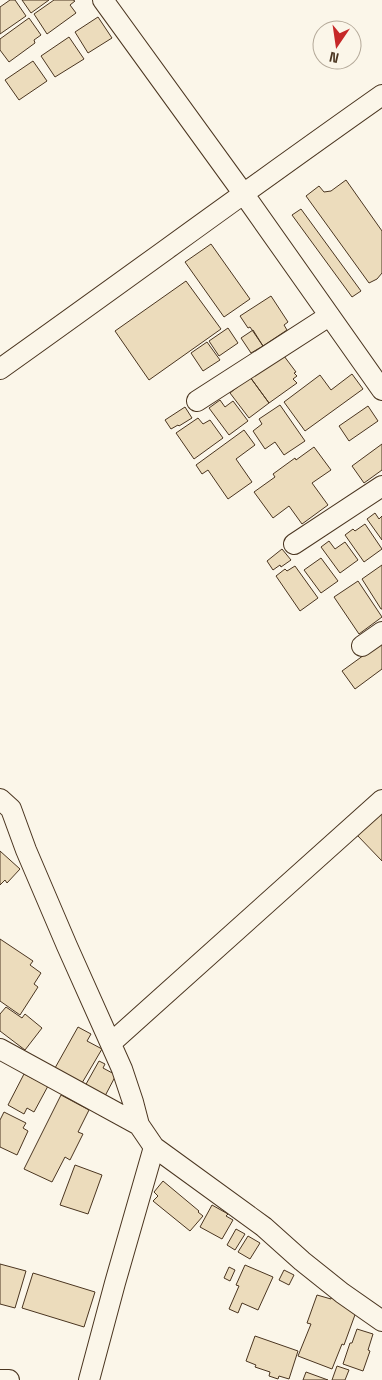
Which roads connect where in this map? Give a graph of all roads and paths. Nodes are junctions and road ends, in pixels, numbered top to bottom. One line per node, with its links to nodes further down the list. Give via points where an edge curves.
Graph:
1 (103, 0): 3 (street)
2 (382, 95): 3 (street)
3 (243, 194): 4 (street); 5 (street)
4 (329, 316): 6 (street); 7 (street)
5 (0, 369)
6 (382, 390)
7 (197, 401)
8 (382, 486): 9 (street)
9 (294, 544)
10 (382, 632): 11 (street)
11 (362, 646)
12 (0, 799): 14 (street, via 11,809)
13 (382, 800): 14 (street)
14 (111, 1043): 16 (street, via 126,1080)
15 (0, 1049): 16 (street)
16 (138, 1125): 17 (street)
17 (154, 1147): 18 (street, via 264,1227 302,1262); 21 (street)
18 (382, 1321)
19 (1, 1380): 20 (street)
20 (9, 1380)
21 (89, 1380)

